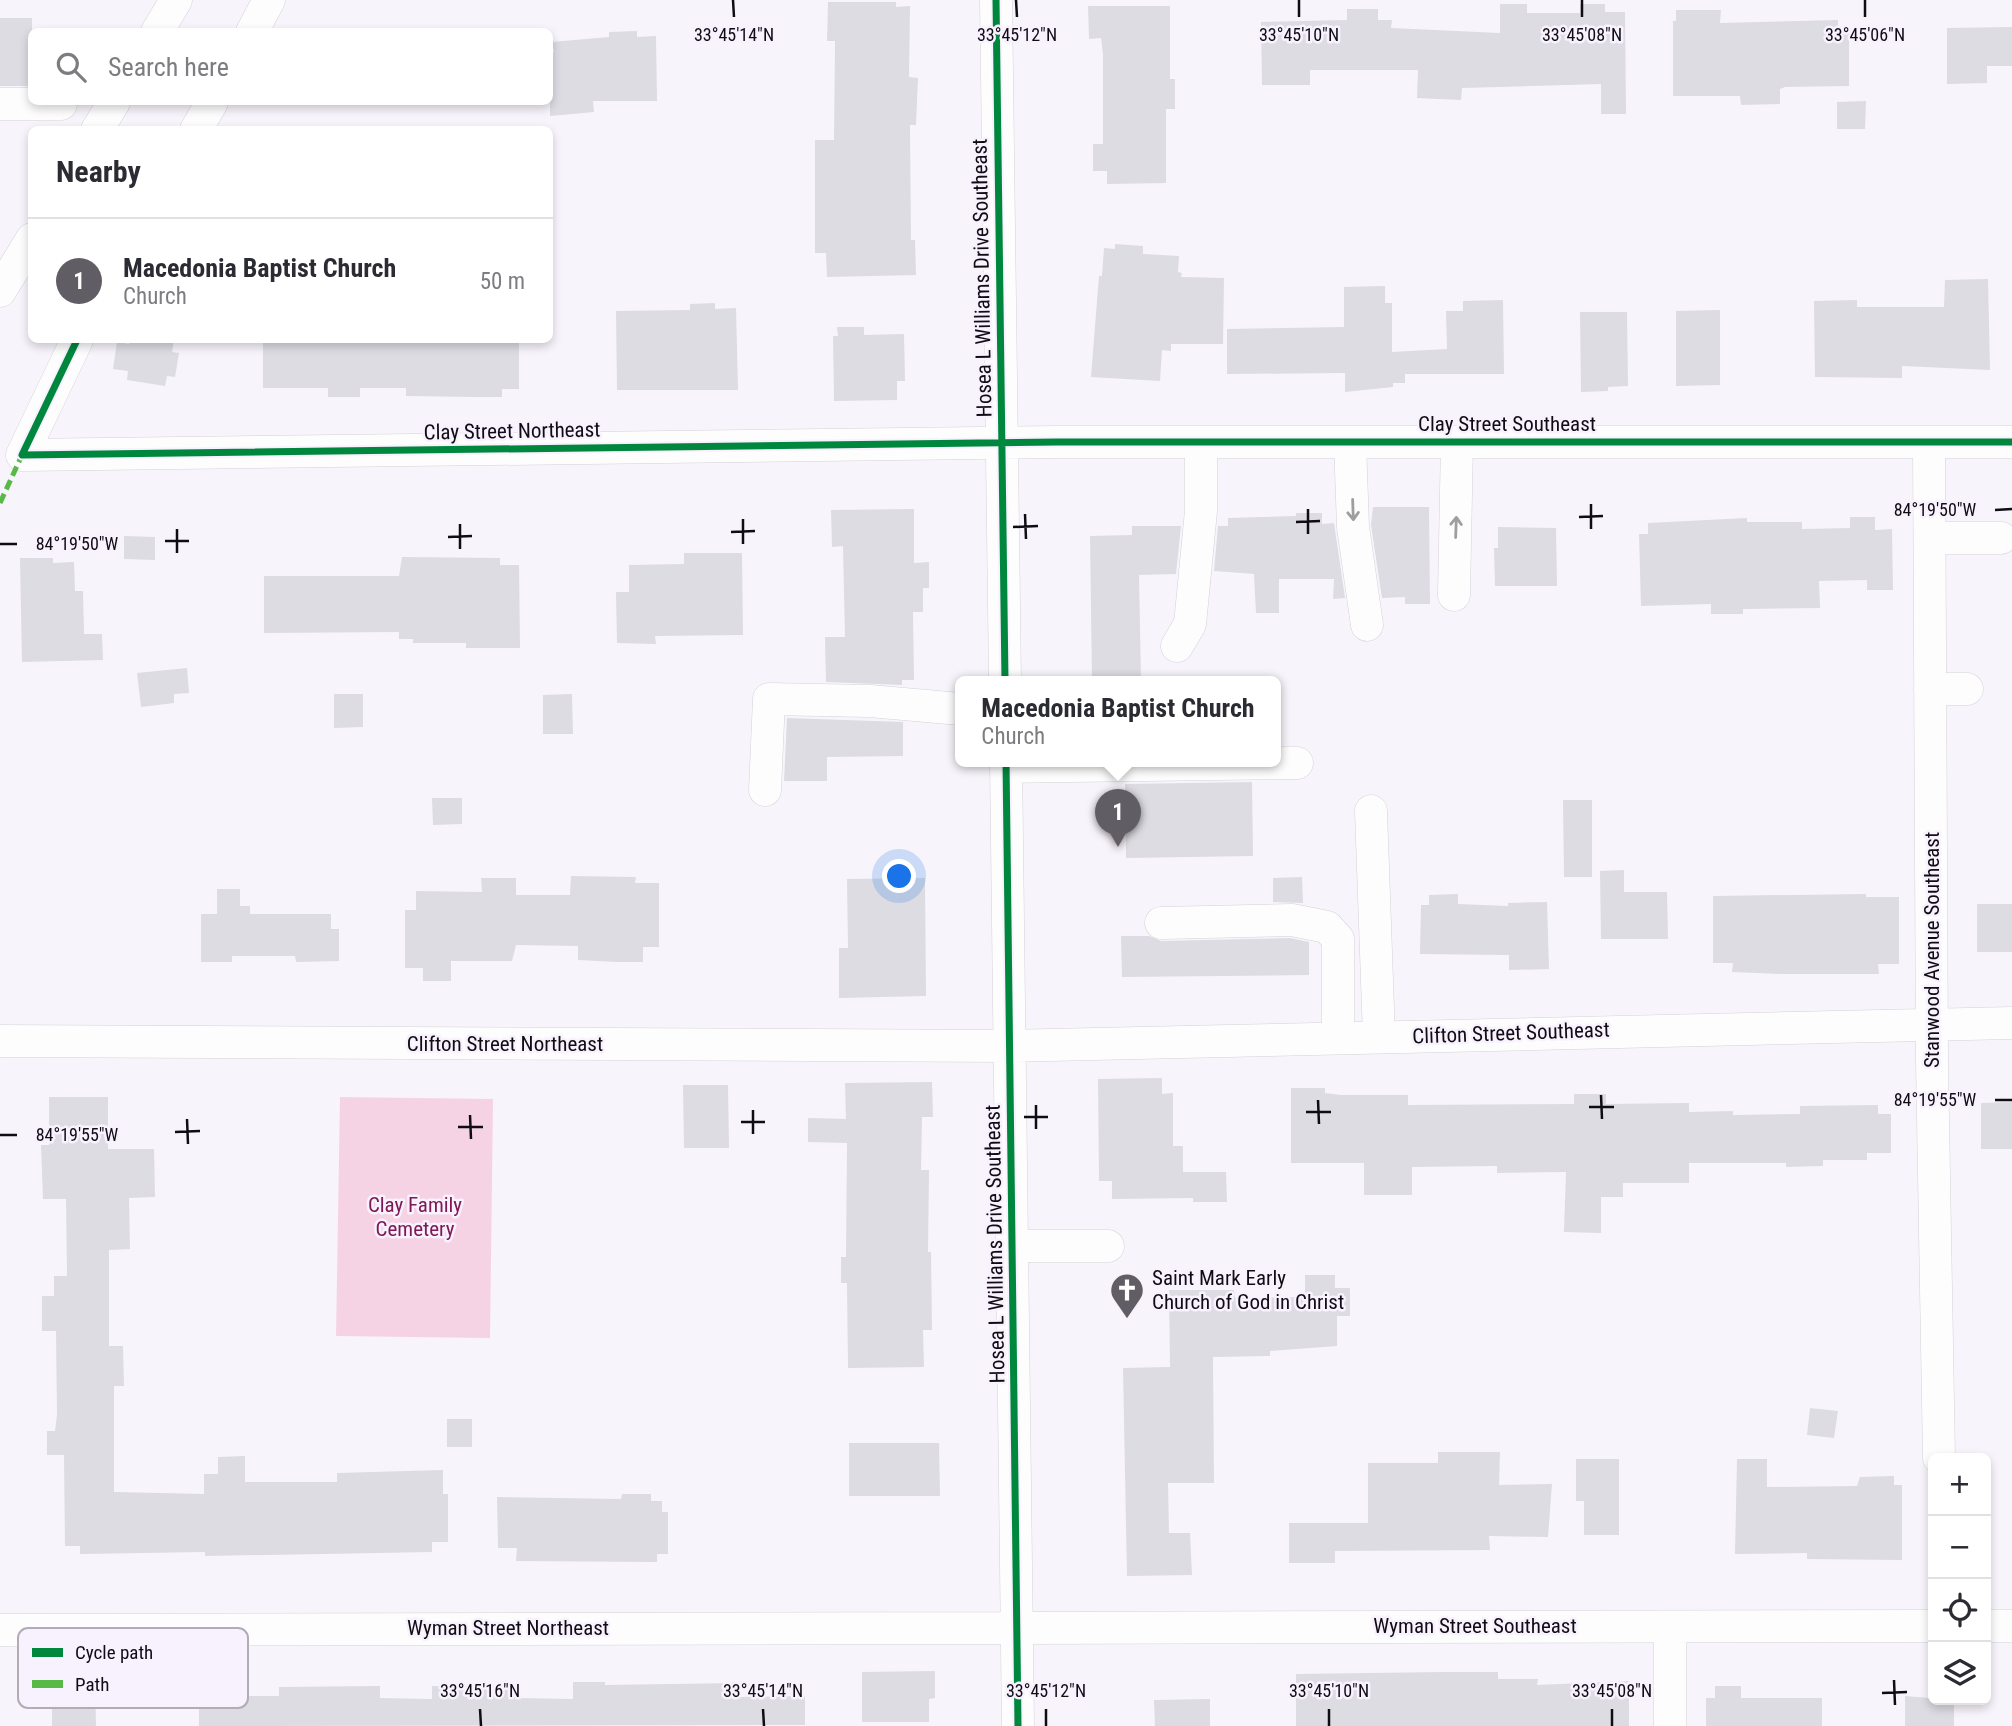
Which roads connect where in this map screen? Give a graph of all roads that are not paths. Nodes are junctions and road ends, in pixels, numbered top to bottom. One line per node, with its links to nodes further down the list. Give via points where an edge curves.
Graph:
1 (176, 0): 4 (street)
2 (269, 0): 5 (street)
3 (996, 0): 20 (street, Hosea L Williams Drive Southeast)
4 (159, 28)
5 (253, 28)
6 (0, 104): 7 (street)
7 (28, 104)
8 (112, 105): 10 (street)
9 (210, 105): 11 (street)
10 (99, 126)
11 (198, 126)
12 (28, 245): 13 (street)
13 (0, 290)
14 (76, 343): 20 (street, Clay Street Northeast, via 22,455)
15 (1201, 442): 16 (street, Clay Street Southeast); 20 (street, Clay Street Southeast); 25 (street, via 1201,511 1190,624)
16 (1350, 442): 17 (street, Clay Street Southeast); 24 (street, one-way to 24, via 1353,527)
17 (1457, 442): 18 (street, Clay Street Southeast); 23 (street, one-way to 17)
18 (1929, 442): 19 (street, Clay Street Southeast); 21 (street, Stanwood Avenue Southeast)
19 (2012, 442)
20 (1002, 443): 26 (street, Hosea L Williams Drive Southeast)
21 (1930, 538): 22 (street); 28 (street, Stanwood Avenue Southeast)
22 (2001, 538)
23 (1454, 595)
24 (1367, 625)
25 (1177, 646)
26 (1005, 676)
27 (1967, 689): 28 (street)
28 (1930, 690): 36 (street, Stanwood Avenue Southeast)
29 (955, 708): 33 (street, via 769,699)
30 (1281, 763): 31 (street)
31 (1297, 763)
32 (1006, 767): 41 (street, Hosea L Williams Drive Southeast)
33 (765, 790)
34 (1371, 811): 39 (street)
35 (1161, 923): 38 (street, via 1292,920 1327,927 1338,939)
36 (1932, 1023): 37 (street, Clifton Street Southeast); 39 (street, Clifton Street Southeast); 44 (street, Stanwood Avenue Southeast)
37 (2012, 1023)
38 (1338, 1037): 39 (street, Clifton Street Southeast); 41 (street, Clifton Street Southeast)
39 (1379, 1037)
40 (0, 1041): 41 (street, Clifton Street Northeast)
41 (1009, 1046): 43 (street, Hosea L Williams Drive Southeast)
42 (1108, 1245): 43 (street)
43 (1012, 1246): 45 (street, Hosea L Williams Drive Southeast)
44 (1939, 1453)
45 (1017, 1626): 49 (street, Wyman Street Southeast); 50 (street, Wyman Street Northeast); 53 (street, Hosea L Williams Drive Southeast)
46 (1928, 1626): 49 (street, Wyman Street Southeast)
47 (1991, 1626): 48 (street)
48 (2012, 1626)
49 (1670, 1627): 54 (street)
50 (248, 1629)
51 (0, 1630): 52 (street, Wyman Street Northeast)
52 (18, 1630)
53 (1018, 1726)
54 (1670, 1726)

